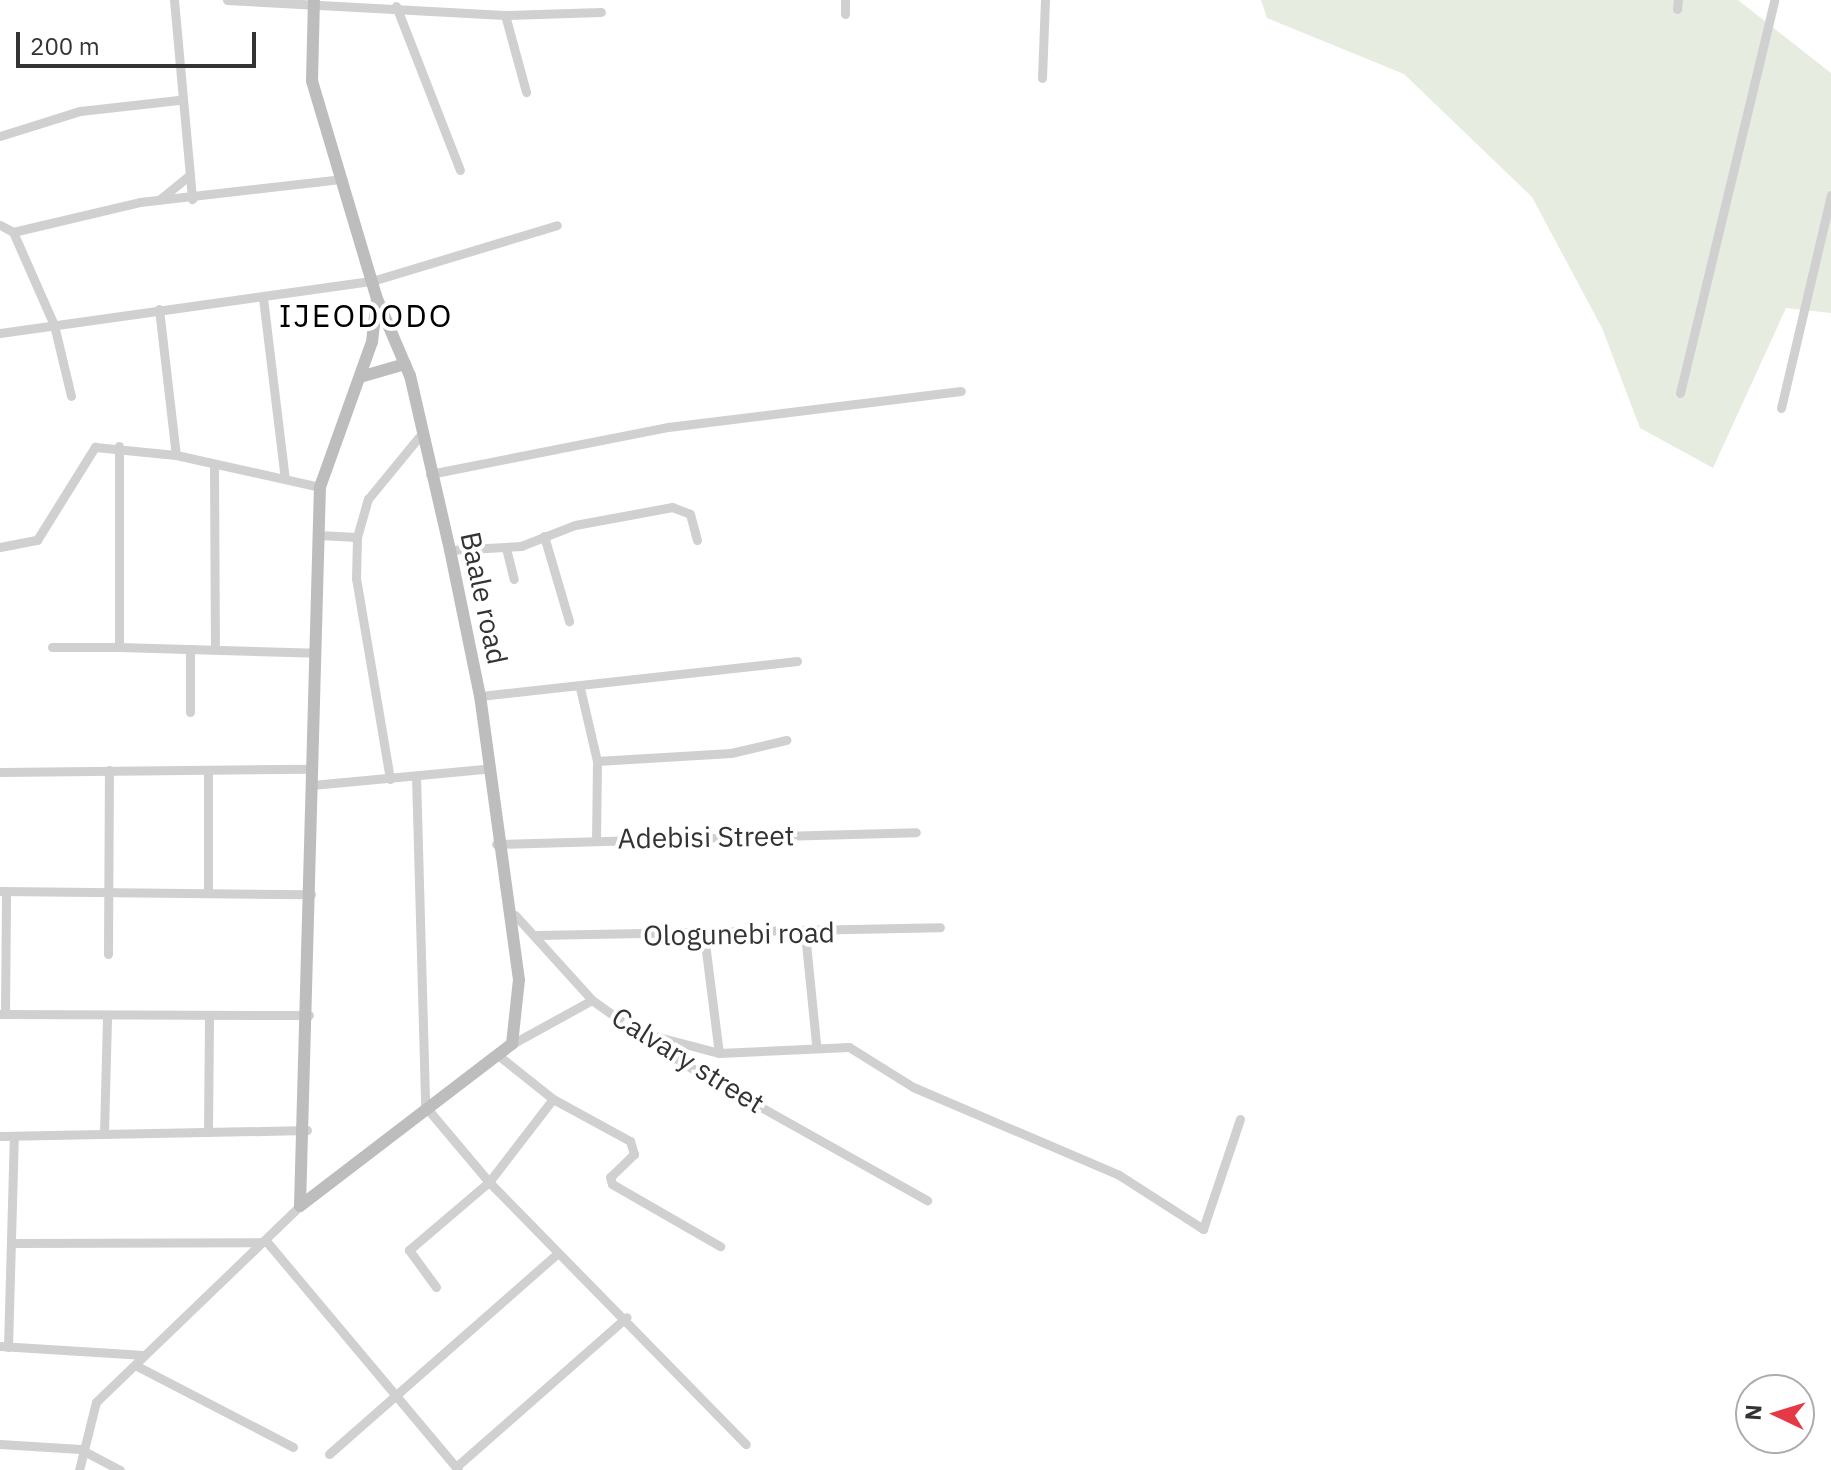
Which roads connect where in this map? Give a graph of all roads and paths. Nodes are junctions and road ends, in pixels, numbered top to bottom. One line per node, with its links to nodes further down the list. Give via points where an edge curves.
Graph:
1 (174, 0): 13 (street)
2 (227, 0): 6 (street)
3 (845, 0): 9 (street)
4 (1045, 0): 11 (street)
5 (1774, 0): 34 (street)
6 (313, 3): 7 (street); 17 (street, Baale road, via 312,81)
7 (396, 6): 10 (street); 15 (street)
8 (601, 12): 10 (street)
9 (845, 14)
10 (505, 15): 12 (street)
11 (1042, 78)
12 (526, 92)
13 (178, 100): 14 (street, via 80,111); 16 (street)
14 (0, 136)
15 (460, 170)
16 (187, 177): 19 (street); 20 (street)
17 (341, 179): 19 (street); 25 (street, Baale road)
18 (1831, 195): 24 (street)
19 (192, 199): 20 (street)
20 (159, 200): 23 (street)
21 (0, 225): 23 (street)
22 (557, 225): 25 (street)
23 (13, 232): 29 (street)
24 (1827, 238): 36 (street)
25 (372, 281): 26 (street); 27 (street, Baale road)
26 (263, 298): 28 (street); 42 (street)
27 (377, 299): 31 (street, Baale road); 32 (street)
28 (159, 309): 29 (street); 39 (street)
29 (54, 325): 30 (street); 35 (street)
30 (0, 333)
31 (405, 364): 32 (street); 37 (street, Baale road)
32 (360, 377): 43 (street)
33 (961, 391): 41 (street, via 668,427)
34 (1680, 393)
35 (71, 396)
36 (1781, 408)
37 (419, 437): 41 (street, Baale road); 46 (street, via 368,499)
38 (119, 446): 39 (street); 48 (street, via 85,452 37,540); 54 (street)
39 (176, 455): 40 (street)
40 (214, 466): 42 (street); 55 (street)
41 (430, 474): 50 (street, Baale road)
42 (285, 479): 43 (street)
43 (320, 487): 44 (street)
44 (318, 535): 46 (street); 57 (street)
45 (544, 536): 47 (street, via 672,507 690,514); 49 (street); 52 (street)
46 (357, 537): 70 (street, via 356,579)
47 (697, 540)
48 (0, 547)
49 (506, 548): 50 (street); 51 (street)
50 (450, 550): 60 (street, Baale road)
51 (514, 579)
52 (569, 621)
53 (52, 647): 54 (street)
54 (119, 647): 56 (street)
55 (215, 647): 56 (street); 57 (street)
56 (190, 649): 61 (street)
57 (316, 653): 64 (street)
58 (797, 661): 59 (street)
59 (580, 688): 60 (street); 63 (street)
60 (480, 696): 65 (street, Baale road)
61 (190, 712)
62 (786, 740): 63 (street, via 731,753)
63 (597, 761): 73 (street)
64 (311, 769): 67 (street); 71 (street)
65 (486, 769): 69 (street); 74 (street, Baale road)
66 (109, 770): 67 (street); 68 (street); 75 (street)
67 (208, 770): 77 (street)
68 (0, 772)
69 (416, 776): 70 (street); 96 (street)
70 (390, 779): 71 (street)
71 (312, 785): 78 (street)
72 (916, 832): 73 (street, Adebisi Street)
73 (596, 839): 74 (street, Adebisi Street)
74 (496, 844): 79 (street, Baale road)
75 (107, 890): 76 (street); 77 (street); 84 (street)
76 (3, 891): 86 (street)
77 (208, 892): 78 (street)
78 (311, 894): 87 (street)
79 (515, 915): 82 (street, Calvary street); 91 (street, Baale road, via 519,980)
80 (940, 927): 81 (street, Ologunebi road)
81 (805, 933): 83 (street, Ologunebi road); 92 (street)
82 (537, 935): 83 (street, Ologunebi road); 85 (street, Calvary street)
83 (704, 935): 93 (street)
84 (108, 954)
85 (592, 1000): 90 (street, Calvary street); 91 (street)
86 (2, 1014): 88 (street)
87 (309, 1015): 89 (street); 98 (street)
88 (107, 1016): 89 (street); 100 (street)
89 (209, 1016): 99 (street)
90 (647, 1034): 93 (street); 104 (street, Calvary street, via 670,1056)
91 (512, 1044): 94 (street)
92 (816, 1044): 93 (street); 97 (street, via 849,1047 913,1087 1041,1137 1203,1229)
93 (719, 1053)
94 (499, 1056): 95 (street); 96 (street)
95 (553, 1099): 103 (street); 108 (street, via 635,1147 612,1184)
96 (425, 1106): 103 (street); 105 (street)
97 (1240, 1119)
98 (307, 1130): 99 (street); 105 (street)
99 (208, 1132): 100 (street)
100 (104, 1133): 102 (street)
101 (0, 1136): 102 (street)
102 (14, 1136): 107 (street)
103 (489, 1182): 109 (street); 110 (street, via 409,1250)
104 (927, 1200)
105 (300, 1206): 106 (street)
106 (267, 1242): 107 (street); 113 (street); 115 (street)
107 (16, 1243): 112 (street)
108 (720, 1246)
109 (557, 1254): 111 (street); 115 (street)
110 (436, 1287)
111 (627, 1317): 117 (street); 121 (street)
112 (4, 1347): 113 (street)
113 (144, 1355): 114 (street)
114 (135, 1365): 118 (street); 119 (street, via 96,1402)
115 (398, 1396): 120 (street); 121 (street)
116 (0, 1444): 119 (street)
117 (746, 1444)
118 (293, 1447)
119 (80, 1449): 122 (street); 123 (street)
120 (329, 1454)
121 (457, 1468)
122 (79, 1470)
123 (120, 1470)

